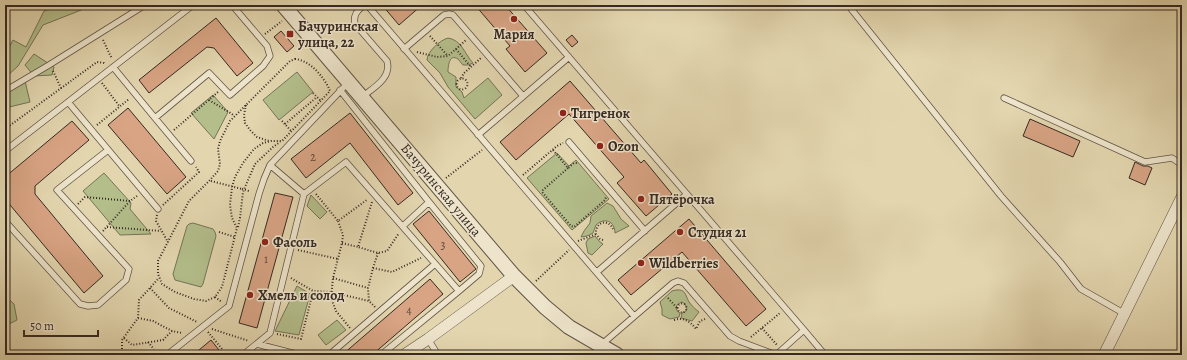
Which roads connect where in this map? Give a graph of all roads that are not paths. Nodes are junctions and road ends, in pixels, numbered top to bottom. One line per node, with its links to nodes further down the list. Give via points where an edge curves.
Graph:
1 (145, 5): 12 (lane)
2 (193, 5): 10 (lane)
3 (232, 5): 17 (lane, via 267,46 270,56 263,66 230,96 210,73)
4 (365, 5): 8 (lane); 14 (lane, via 355,14 355,24 387,61 388,66 385,77)
5 (524, 5): 9 (lane)
6 (848, 5): 37 (lane, via 1001,196 1081,289)
7 (284, 12): 11 (street, Бачуринская улица)
8 (404, 49): 13 (lane, via 444,15 453,15); 18 (lane)
9 (569, 57): 13 (lane); 26 (lane)
10 (112, 64): 16 (lane, via 99,78); 17 (lane)
11 (345, 87): 14 (street, Бачуринская улица); 23 (lane); 28 (lane)
12 (5, 91)
13 (523, 96): 18 (lane)
14 (362, 97): 35 (street, Бачуринская улица)
15 (1004, 98): 24 (lane, via 1145,162 1172,158)
16 (68, 102): 20 (lane); 21 (lane)
17 (155, 118): 22 (lane)
18 (478, 135): 34 (lane)
19 (569, 142): 32 (lane)
20 (108, 150): 29 (lane); 30 (lane, via 57,190 129,269 126,280 98,305 80,304)
21 (5, 151)
22 (191, 161)
23 (270, 165): 25 (lane); 44 (lane, via 229,306)
24 (1182, 165)
25 (304, 194): 31 (lane, via 346,162); 41 (lane, via 270,333)
26 (687, 194): 32 (lane); 39 (lane)
27 (1182, 197): 37 (street)
28 (429, 202): 31 (lane); 36 (lane, via 481,266 479,274)
29 (158, 209)
30 (5, 221)
31 (402, 226): 33 (lane)
32 (645, 231): 34 (lane)
33 (435, 264): 36 (lane); 47 (lane)
34 (597, 272): 38 (lane)
35 (514, 276): 40 (street); 42 (street, Бачуринская улица, via 555,316 581,336)
36 (459, 291): 48 (lane)
37 (1125, 314): 53 (street)
38 (634, 316): 42 (lane); 43 (lane, via 674,282 682,282 730,336)
39 (804, 330): 43 (lane); 52 (lane)
40 (428, 339): 49 (street); 50 (lane)
41 (257, 344): 45 (lane); 46 (lane)
42 (600, 346): 51 (street, Бачуринская улица)
43 (776, 354)
44 (167, 355)
45 (243, 355)
46 (300, 355)
47 (329, 355)
48 (381, 355)
49 (404, 355)
50 (438, 355)
51 (617, 355)
52 (826, 355)
53 (1104, 355)

